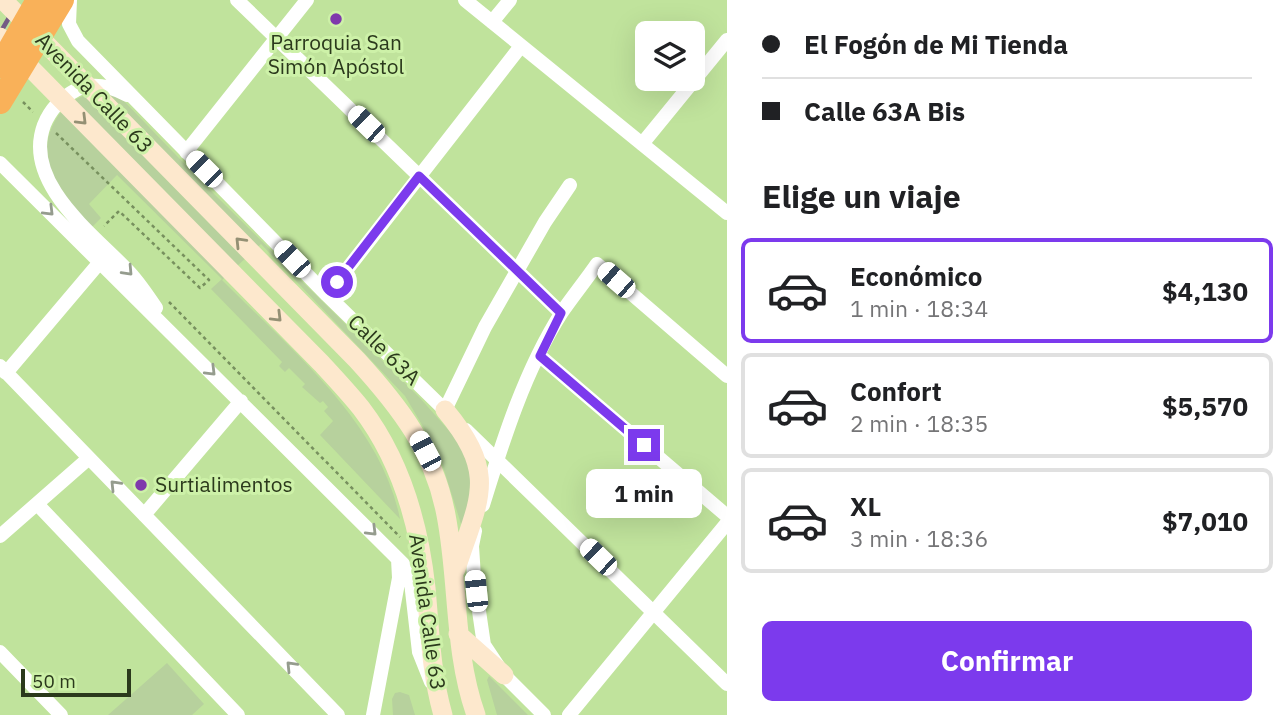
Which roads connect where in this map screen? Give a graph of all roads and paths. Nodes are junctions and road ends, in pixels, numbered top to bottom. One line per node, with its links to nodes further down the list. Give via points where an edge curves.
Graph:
1 (3, 0): 44 (main road, Avenida Calle 63, one-way to 1, via 446,514 434,472 400,409)
2 (38, 0): 14 (highway)
3 (62, 0): 14 (highway)
4 (70, 0): 15 (street, Calle 63A, via 69,24 75,37)
5 (237, 0): 11 (street)
6 (307, 0): 11 (street)
7 (465, 0): 9 (street)
8 (509, 0): 9 (street)
9 (492, 22): 13 (street)
10 (0, 37): 50 (main road, Avenida Calle 63, one-way to 50, via 362,409 393,462 413,516)
11 (276, 38): 19 (street); 21 (street)
12 (727, 40): 18 (street)
13 (521, 46): 18 (street); 21 (street)
14 (6, 90): 16 (path)
15 (134, 99): 19 (street, Calle 63A); 30 (street, one-way to 30, via 119,90 96,86 69,94 51,111 40,136 40,152 47,180 58,197 136,280)
16 (40, 118)
17 (50, 128): 24 (path, via 209,280 200,288 119,211)
18 (642, 144): 23 (street)
19 (186, 152): 27 (street, Calle 63A)
20 (0, 163): 25 (street, one-way to 25)
21 (419, 176): 26 (street); 27 (street)
22 (570, 185): 26 (street)
23 (727, 214)
24 (100, 230)
25 (100, 262): 30 (street); 32 (street)
26 (517, 270): 29 (street); 35 (street)
27 (327, 295): 35 (street, Calle 63A)
28 (164, 296): 42 (path)
29 (561, 313): 31 (street); 33 (street, via 597,264)
30 (174, 335): 34 (street, one-way to 34)
31 (540, 356): 37 (street); 40 (street)
32 (3, 369): 36 (street)
33 (727, 376)
34 (241, 401): 39 (street); 43 (street, one-way to 43)
35 (445, 410): 37 (street, Calle 63A); 44 (main road, via 471,447 481,484)
36 (89, 457): 38 (street); 39 (street, one-way to 36)
37 (497, 460): 45 (street, Calle 63A); 48 (street, via 474,538 473,559 482,641)
38 (37, 504): 41 (street); 52 (street)
39 (144, 514): 53 (street, one-way to 39)
40 (726, 525): 45 (street)
41 (0, 536)
42 (401, 537)
43 (398, 558): 50 (street, via 411,582 419,652); 54 (street, via 399,578)
44 (453, 577): 46 (main road, Avenida Calle 63)
45 (654, 612): 49 (street, Calle 63A); 57 (street)
46 (458, 634): 48 (main road); 55 (main road, Avenida Calle 63)
47 (0, 652): 51 (street)
48 (504, 675): 56 (street)
49 (727, 684)
50 (440, 706)
51 (61, 715)
52 (238, 715)
53 (338, 715)
54 (373, 715)
55 (476, 715)
56 (544, 715)
57 (569, 715)

